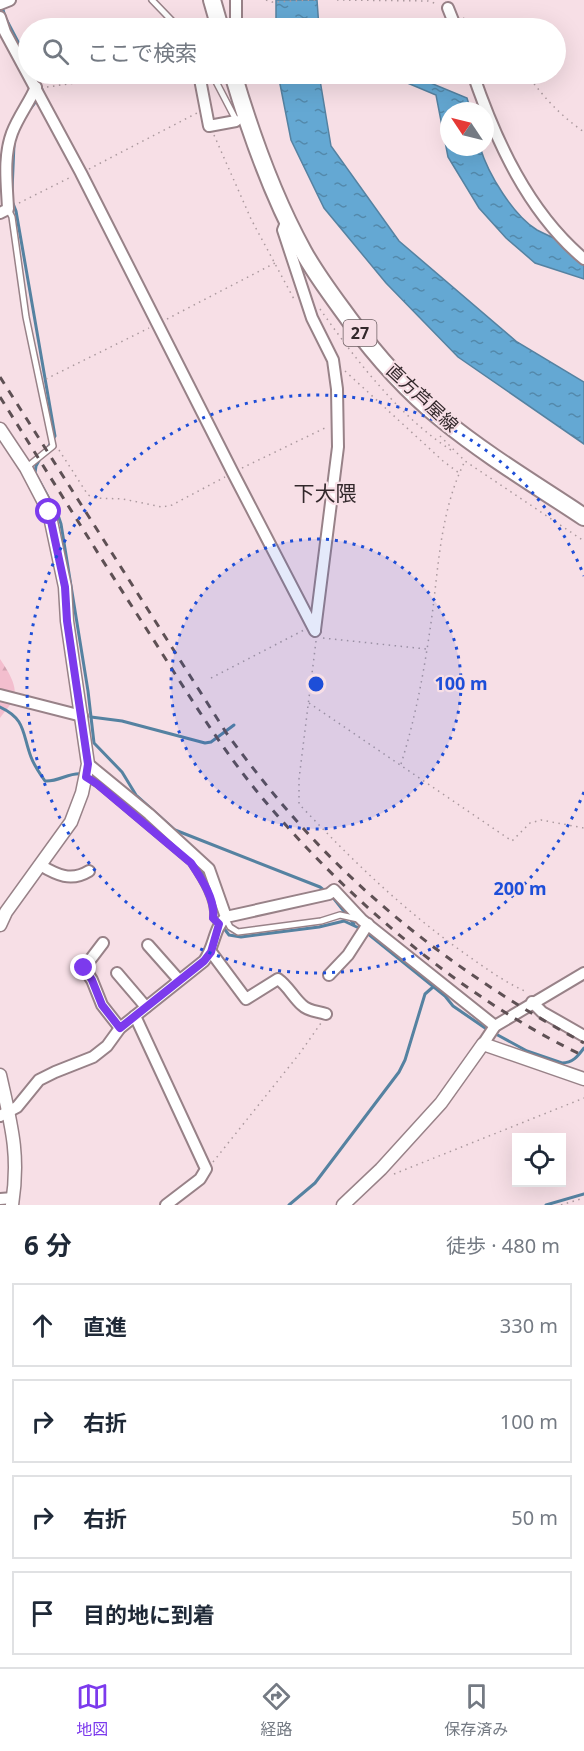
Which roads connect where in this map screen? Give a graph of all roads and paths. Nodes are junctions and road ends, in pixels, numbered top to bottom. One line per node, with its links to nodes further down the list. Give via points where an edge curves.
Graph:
1 (10, 0): 9 (street)
2 (153, 0): 12 (lane)
3 (212, 0): 13 (main road)
4 (236, 0): 14 (street)
5 (267, 0): 6 (path)
6 (315, 0)
7 (337, 0): 8 (path)
8 (428, 0): 10 (path)
9 (0, 4)
10 (448, 8): 15 (street); 16 (path)
11 (0, 17): 17 (street)
12 (170, 18)
13 (217, 18)
14 (236, 18)
15 (452, 18)
16 (464, 18)
17 (18, 55)
18 (34, 84): 25 (street)
19 (71, 84): 25 (path)
20 (201, 84): 26 (street)
21 (218, 84): 27 (lane)
22 (235, 84): 27 (main road, 直方芦屋線 / 27)
23 (477, 84): 33 (street, via 496,135 527,193)
24 (534, 84): 29 (path, via 564,118)
25 (36, 87): 30 (street); 31 (street, via 10,138)
26 (206, 108): 28 (street); 30 (path)
27 (242, 121): 28 (street); 32 (main road, 直方芦屋線 / 27)
28 (210, 126): 35 (path, via 251,219 293,299)
29 (584, 132)
30 (81, 173): 31 (path); 44 (street)
31 (4, 211): 40 (lane, via 12,218 26,317)
32 (287, 220): 35 (street, via 283,230); 46 (main road, 直方芦屋線 / 27, via 326,287 394,375 466,437)
33 (584, 259)
34 (318, 304): 41 (path, via 349,350 387,392 435,440)
35 (312, 318): 36 (street)
36 (333, 360): 37 (street); 45 (path)
37 (338, 421): 44 (path); 48 (street, via 315,631)
38 (439, 434): 41 (path)
39 (2, 435): 43 (street)
40 (53, 446): 43 (lane); 44 (path, via 60,450 88,495 95,498 162,507)
41 (454, 452): 42 (path)
42 (465, 461): 45 (path); 47 (path)
43 (26, 468): 53 (street, via 49,512 57,544)
44 (233, 473): 48 (street)
45 (459, 473): 49 (path, via 444,515)
46 (584, 517)
47 (584, 541)
48 (313, 626): 50 (path)
49 (427, 649): 52 (path, via 316,637); 55 (path, via 420,693)
50 (211, 678)
51 (0, 695): 53 (street)
52 (309, 702): 55 (path); 71 (path, via 299,804 383,890 469,956)
53 (82, 716): 54 (street)
54 (88, 764): 56 (street); 58 (street)
55 (400, 766): 57 (path, via 512,841 530,823 541,820)
56 (86, 777): 58 (lane); 59 (street, via 71,822)
57 (584, 828)
58 (164, 834): 61 (street, via 208,869)
59 (40, 865): 60 (street, via 64,877); 63 (street)
60 (89, 871)
61 (222, 920): 62 (lane, via 238,932 340,915); 62 (street, via 334,890); 66 (street)
62 (365, 922): 69 (street, via 348,955); 76 (street)
63 (0, 925)
64 (103, 944): 75 (street, via 84,968 102,1005)
65 (148, 945): 70 (street)
66 (211, 952): 70 (street); 73 (street, via 246,999 278,979 302,1005)
67 (117, 973): 72 (street)
68 (584, 973): 71 (street)
69 (329, 975)
70 (179, 980): 72 (street)
71 (537, 1000): 76 (street); 77 (street, via 542,1012)
72 (146, 1007): 74 (street)
73 (326, 1014): 82 (path, via 300,1053)
74 (135, 1016): 75 (street); 82 (street)
75 (120, 1028): 81 (street, via 93,1057 39,1080 17,1107)
76 (490, 1034): 79 (street); 83 (street, via 441,1103)
77 (584, 1036)
78 (0, 1075): 81 (street)
79 (584, 1079)
80 (584, 1098): 83 (path, via 396,1174)
81 (4, 1114): 85 (street, via 16,1153 16,1180)
82 (206, 1169): 86 (street, via 200,1179)
83 (378, 1173): 87 (street)
84 (584, 1198): 88 (path)
85 (8, 1201)
86 (166, 1205)
87 (344, 1205)
88 (561, 1205)

